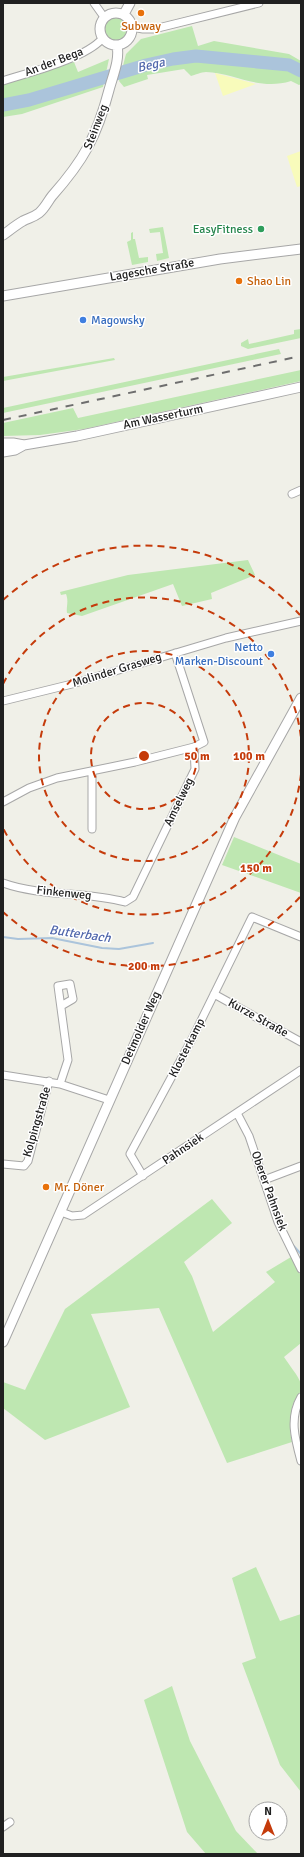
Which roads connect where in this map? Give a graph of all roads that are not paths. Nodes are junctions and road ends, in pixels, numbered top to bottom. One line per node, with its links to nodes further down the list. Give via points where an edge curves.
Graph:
1 (94, 3): 5 (street)
2 (130, 3): 4 (street)
3 (259, 3): 6 (street, via 154,29)
4 (124, 14): 5 (street, via 114,12); 6 (street, via 129,18)
5 (104, 17): 7 (street, via 99,30)
6 (132, 27): 8 (street, via 129,39)
7 (102, 39): 8 (street, via 109,44); 9 (street, An der Bega, via 95,46 69,58)
8 (117, 45): 10 (street, Steinweg, via 118,58 110,88 100,122 85,154 51,198)
9 (3, 81)
10 (3, 235)
11 (301, 249): 12 (street, Lagesche Straße, via 227,258)
12 (3, 296)
13 (301, 387): 15 (street, Am Wasserturm)
14 (3, 443): 15 (street, Am Wasserturm)
15 (24, 445): 16 (street, Am Wasserturm)
16 (3, 452)
17 (301, 490): 18 (street)
18 (292, 494)
19 (301, 621): 20 (street, Molinder Grasweg)
20 (175, 653): 22 (street, Molinder Grasweg, via 72,684); 23 (street, via 204,742)
21 (301, 698): 37 (street, Detmolder Weg, via 235,817)
22 (3, 701)
23 (194, 747): 24 (street); 28 (street, Amselweg, via 195,769 133,897)
24 (92, 772): 25 (street, via 57,778 29,788); 26 (street)
25 (3, 802)
26 (92, 830)
27 (3, 883): 28 (street, Finkenweg, via 16,888 106,897)
28 (125, 902)
29 (301, 937): 30 (street, Klosterkamp, via 252,917)
30 (214, 994): 32 (street, Kurze Straße); 41 (street, Klosterkamp, via 130,1154)
31 (61, 1006): 36 (street, via 68,1060)
32 (301, 1042)
33 (301, 1070): 38 (street, Pahnsiek)
34 (3, 1075): 35 (street)
35 (49, 1081): 36 (street); 39 (street, Kolpingstraße, via 28,1161 24,1166)
36 (60, 1084): 37 (street)
37 (109, 1100): 43 (street, Detmolder Weg)
38 (238, 1113): 41 (street, Pahnsiek); 42 (street, Oberer Pahnsiek)
39 (3, 1164)
40 (301, 1166): 42 (street)
41 (143, 1176): 43 (street, Pahnsiek, via 83,1215 72,1216)
42 (264, 1180): 44 (street, Oberer Pahnsiek, via 278,1222)
43 (61, 1212): 45 (street, Detmolder Weg)
44 (301, 1268)
45 (3, 1342)
46 (301, 1396): 47 (street, via 294,1418 295,1438)
47 (301, 1461)
48 (10, 1822): 49 (street)
49 (3, 1827)

